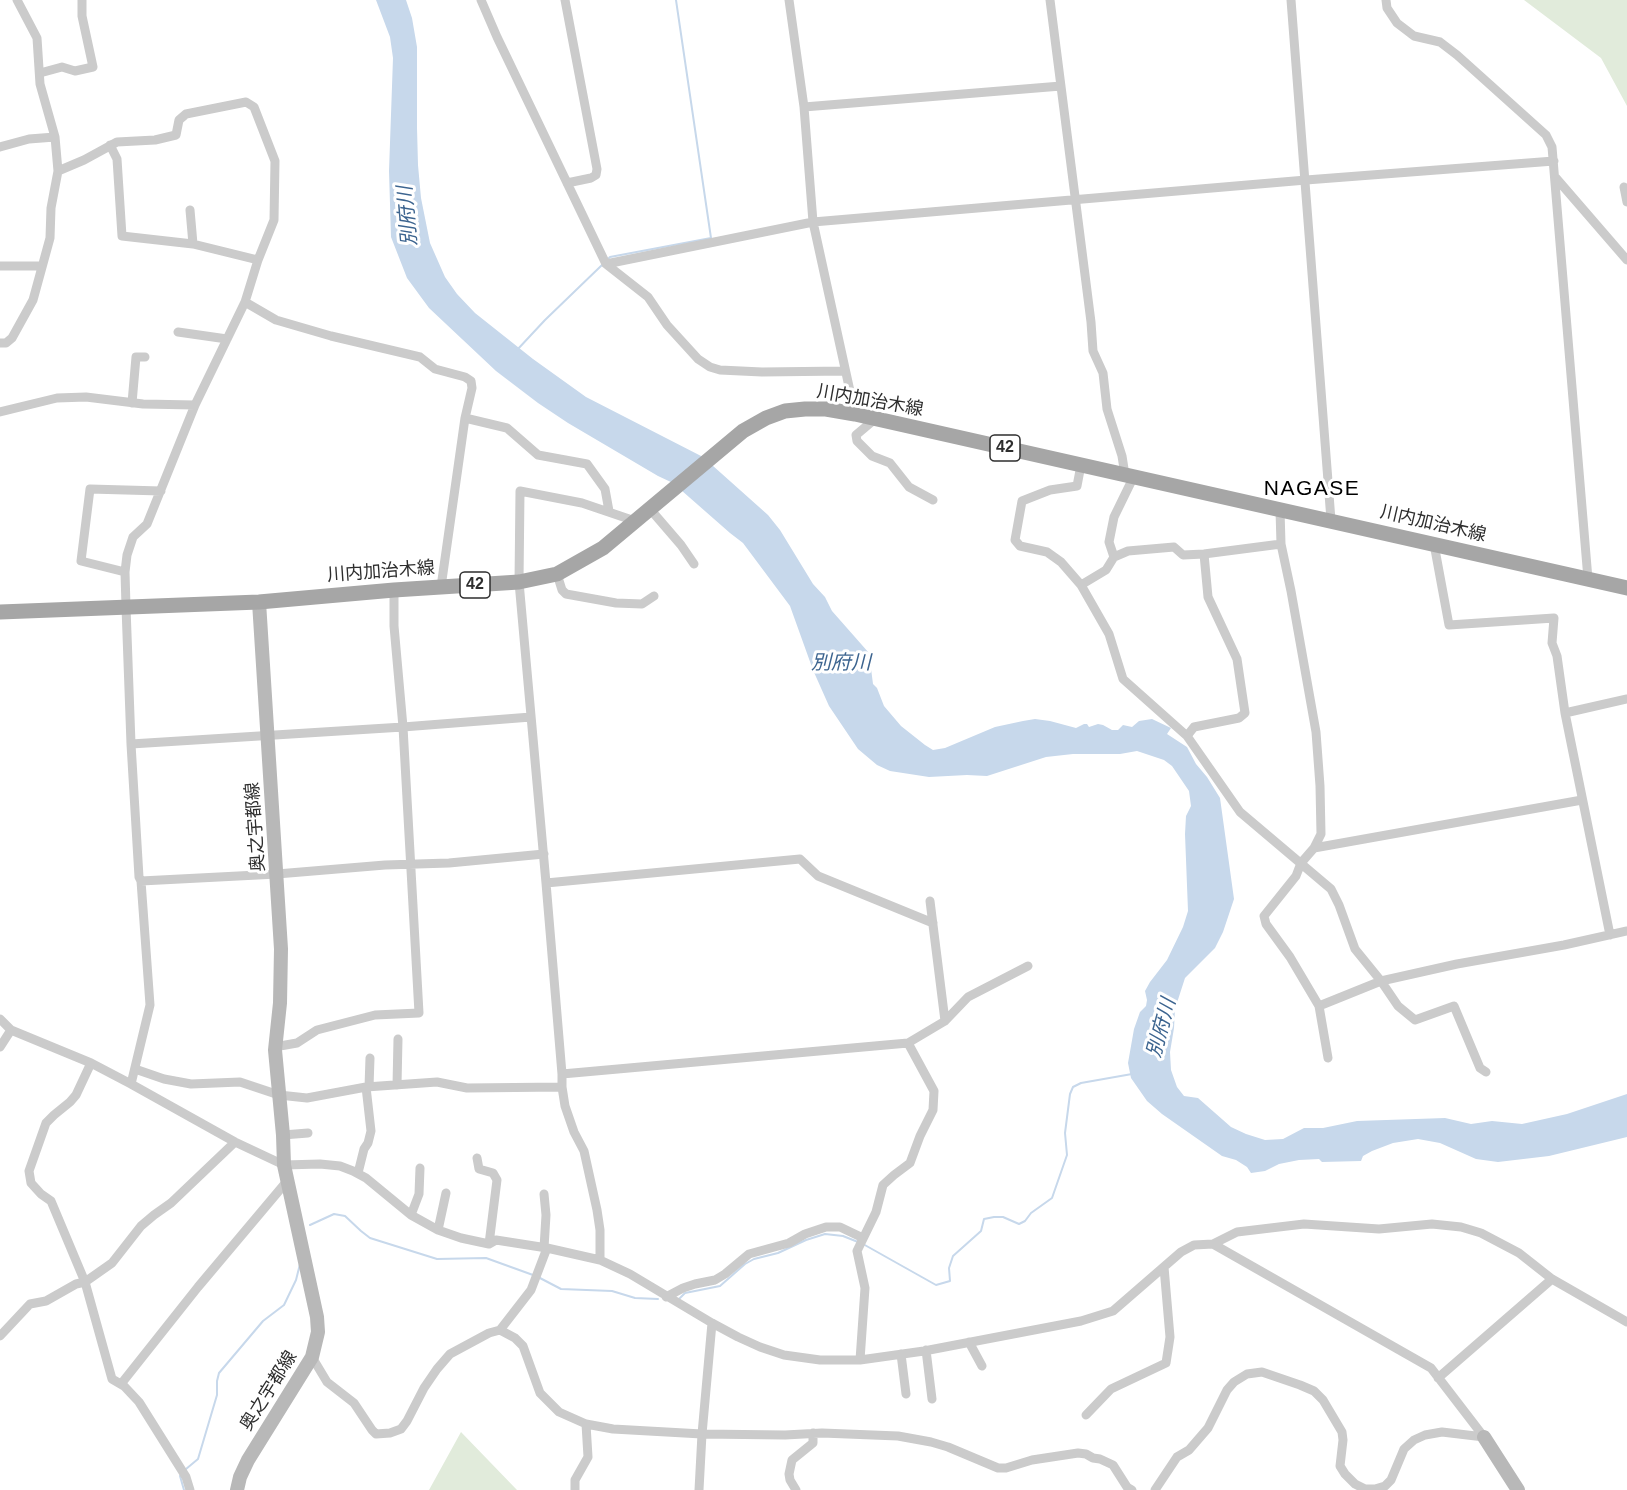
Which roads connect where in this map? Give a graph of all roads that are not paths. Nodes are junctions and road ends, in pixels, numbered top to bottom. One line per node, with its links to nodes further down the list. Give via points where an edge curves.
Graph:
1 (17, 0): 9 (street, via 37,38)
2 (82, 0): 9 (street, via 93,68 75,71 62,67)
3 (482, 0): 19 (street)
4 (565, 0): 19 (street, via 597,169 591,178)
5 (789, 0): 11 (street)
6 (1050, 0): 10 (street)
7 (1292, 0): 18 (street)
8 (1386, 0): 15 (street, via 1397,23 1414,36 1440,42 1546,135)
9 (40, 73): 12 (street)
10 (1060, 86): 11 (street); 21 (street)
11 (804, 107): 24 (street)
12 (55, 137): 14 (street); 16 (street)
13 (110, 145): 16 (street); 25 (street, via 117,159 122,236); 26 (street, via 176,135 179,120 186,114 246,102 254,108 275,161 274,220)
14 (0, 147)
15 (1554, 161): 17 (street); 18 (street)
16 (58, 171): 30 (street, via 50,238)
17 (1556, 178): 27 (street); 59 (street)
18 (1306, 180): 21 (street); 50 (street)
19 (567, 183): 28 (street)
20 (1624, 187): 22 (street)
21 (1075, 199): 24 (street); 44 (street, via 1093,351 1103,373 1107,410)
22 (1627, 202)
23 (190, 210): 25 (street)
24 (813, 222): 28 (street); 36 (street)
25 (193, 244): 26 (street)
26 (258, 260): 31 (street)
27 (1627, 260)
28 (606, 264): 36 (street, via 648,297 667,325 710,367 760,372)
29 (0, 266): 30 (street)
30 (42, 266): 34 (street, via 28,310 12,338)
31 (245, 302): 33 (street); 41 (street, via 276,320 420,357 435,369 465,377 472,388)
32 (178, 332): 33 (street)
33 (227, 339): 38 (street)
34 (0, 343)
35 (145, 357): 37 (street, via 136,357)
36 (845, 371): 40 (street)
37 (132, 403): 38 (street); 39 (street, via 57,398)
38 (195, 405): 45 (street)
39 (0, 412)
40 (855, 414): 42 (main road, 川内加治木線 / 42); 47 (main road, 川内加治木線 / 42, via 805,409 766,418 743,431)
41 (465, 418): 49 (street, via 507,428 538,455 587,464 605,489); 62 (street)
42 (875, 418): 43 (main road, 川内加治木線 / 42); 46 (street, via 856,435 858,441 872,456 890,463 909,487)
43 (1081, 465): 44 (main road, 川内加治木線 / 42); 61 (street, via 1077,486 1050,490 1022,501 1015,540 1020,546 1047,552)
44 (1130, 476): 48 (main road, 川内加治木線 / 42); 55 (street, via 1114,517 1109,542)
45 (161, 491): 57 (street, via 147,524 133,537); 57 (street, via 90,489 81,561)
46 (933, 500)
47 (650, 509): 51 (main road, 川内加治木線 / 42); 56 (street)
48 (1280, 510): 50 (main road, 川内加治木線 / 42); 52 (street)
49 (609, 512): 51 (street); 60 (street, via 520,491)
50 (1331, 520): 53 (main road, 川内加治木線 / 42)
51 (635, 521): 58 (main road, 川内加治木線 / 42, via 603,548)
52 (1281, 544): 54 (street); 77 (street, via 1316,732 1322,834)
53 (1434, 544): 59 (main road, 川内加治木線 / 42); 70 (street, via 1449,625 1554,618 1552,643)
54 (1204, 554): 55 (street, via 1183,555 1174,547); 74 (street, via 1208,597 1237,659 1245,713 1239,718 1194,727)
55 (1114, 556): 61 (street, via 1106,570)
56 (694, 564)
57 (125, 572): 67 (street)
58 (557, 574): 60 (main road, 川内加治木線 / 42); 65 (street, via 566,594 642,604)
59 (1588, 579): 63 (main road, 川内加治木線 / 42)
60 (519, 582): 62 (main road, 川内加治木線 / 42); 71 (street)
61 (1081, 585): 74 (street, via 1109,634 1123,679)
62 (441, 587): 64 (main road, 川内加治木線 / 42)
63 (1627, 588)
64 (394, 590): 66 (main road, 川内加治木線 / 42); 72 (street)
65 (654, 596)
66 (259, 602): 67 (main road, 川内加治木線 / 42); 73 (street, 奥之宇都線)
67 (126, 607): 68 (main road, 川内加治木線 / 42); 75 (street)
68 (0, 612)
69 (1627, 699): 70 (street)
70 (1565, 713): 76 (street)
71 (531, 717): 72 (street); 78 (street)
72 (403, 727): 73 (street); 80 (street)
73 (268, 735): 75 (street); 81 (street, 奥之宇都線)
74 (1187, 736): 79 (street, via 1240,812)
75 (131, 744): 82 (street)
76 (1582, 800): 77 (street); 87 (street)
77 (1314, 848): 79 (street)
78 (544, 854): 80 (street); 83 (street)
79 (1301, 863): 89 (street, via 1331,889 1355,949); 90 (street, via 1296,876 1264,916)
80 (410, 864): 81 (street); 97 (street, via 419,1013 375,1015 317,1030 297,1043)
81 (277, 874): 82 (street); 97 (street, 奥之宇都線, via 282,966)
82 (141, 881): 101 (street, via 150,1005)
83 (546, 882): 85 (street, via 800,859 818,876); 103 (street)
84 (930, 901): 85 (street)
85 (933, 923): 92 (street)
86 (1627, 931): 87 (street)
87 (1611, 935): 89 (street)
88 (1028, 966): 92 (street, via 968,997)
89 (1381, 981): 90 (street); 102 (street, via 1398,1006 1415,1020 1454,1006 1480,1068)
90 (1319, 1006): 99 (street)
91 (0, 1019): 93 (street)
92 (945, 1021): 95 (street)
93 (11, 1030): 96 (street); 100 (street)
94 (398, 1039): 105 (street)
95 (908, 1043): 103 (street); 121 (street, via 934,1091 933,1110 910,1163 883,1185)
96 (0, 1047)
97 (275, 1050): 108 (street, 奥之宇都線)
98 (370, 1058): 106 (street)
99 (1328, 1058)
100 (91, 1063): 104 (street); 128 (street, via 76,1095 46,1123 29,1171 31,1183 51,1201)
101 (135, 1069): 104 (street); 108 (street, via 191,1084 240,1082)
102 (1486, 1072)
103 (562, 1074): 107 (street)
104 (131, 1084): 111 (street)
105 (397, 1085): 106 (street); 107 (street, via 437,1082 467,1088)
106 (368, 1087): 108 (street, via 307,1098); 115 (street, via 371,1131)
107 (562, 1087): 125 (street, via 565,1106 584,1151 597,1210)
108 (279, 1095): 110 (street, 奥之宇都線)
109 (308, 1133): 110 (street)
110 (283, 1135): 113 (street, 奥之宇都線)
111 (235, 1142): 113 (street); 128 (street, via 141,1226 112,1263)
112 (477, 1158): 122 (street, via 479,1169 493,1173 497,1180)
113 (284, 1165): 115 (street, via 340,1166); 116 (street, 奥之宇都線)
114 (420, 1168): 119 (street, via 419,1194)
115 (358, 1173): 119 (street)
116 (288, 1180): 137 (street, 奥之宇都線, via 317,1317); 141 (street)
117 (446, 1193): 120 (street)
118 (544, 1194): 124 (street)
119 (411, 1215): 120 (street)
120 (438, 1230): 122 (street)
121 (863, 1239): 129 (street, via 840,1227 826,1227 749,1254 715,1280 682,1288); 138 (street, via 857,1251 865,1288)
122 (489, 1244): 124 (street, via 496,1240)
123 (1213, 1244): 126 (street, via 1194,1245); 127 (street, via 1237,1232 1289,1226 1461,1227 1518,1253); 140 (street, via 1431,1368)
124 (546, 1248): 125 (street); 132 (street, via 531,1290)
125 (600, 1260): 129 (street)
126 (1164, 1267): 134 (street, via 1113,1311 1081,1322); 144 (street, via 1170,1337 1166,1363 1111,1389)
127 (1552, 1278): 130 (street); 140 (street)
128 (86, 1281): 133 (street, via 46,1301 30,1304); 141 (street, via 112,1379)
129 (666, 1297): 131 (street)
130 (1627, 1322)
131 (712, 1323): 138 (street, via 784,1355); 147 (street)
132 (500, 1330): 137 (street, via 450,1354 424,1388 401,1429 390,1433 372,1431 354,1403 327,1382); 145 (street, via 523,1346 540,1393 559,1412)
133 (0, 1336)
134 (969, 1342): 135 (street); 139 (street)
135 (926, 1350): 136 (street); 143 (street)
136 (901, 1354): 138 (street); 142 (street)
137 (312, 1357): 150 (street, 奥之宇都線, via 248,1460)
138 (860, 1360)
139 (982, 1366)
140 (1438, 1378): 148 (street)
141 (121, 1384): 149 (street, via 139,1402 186,1477)
142 (906, 1394)
143 (932, 1399)
144 (1086, 1415)
145 (585, 1424): 147 (street); 151 (street, via 588,1457 575,1480)
146 (813, 1433): 147 (street); 153 (street, via 813,1443 792,1460 789,1474); 154 (street, via 898,1436 931,1442 998,1468 1086,1454 1113,1465)
147 (702, 1434): 152 (street)
148 (1484, 1437): 155 (street, via 1442,1432 1425,1435 1404,1449 1385,1486 1365,1489 1355,1484 1340,1466 1342,1432 1314,1391 1262,1372 1247,1374 1227,1390 1208,1428 1189,1450 1176,1458); 156 (street)
149 (189, 1490)
150 (237, 1490)
151 (575, 1490)
152 (699, 1490)
153 (796, 1490)
154 (1132, 1490)
155 (1155, 1490)
156 (1518, 1490)

